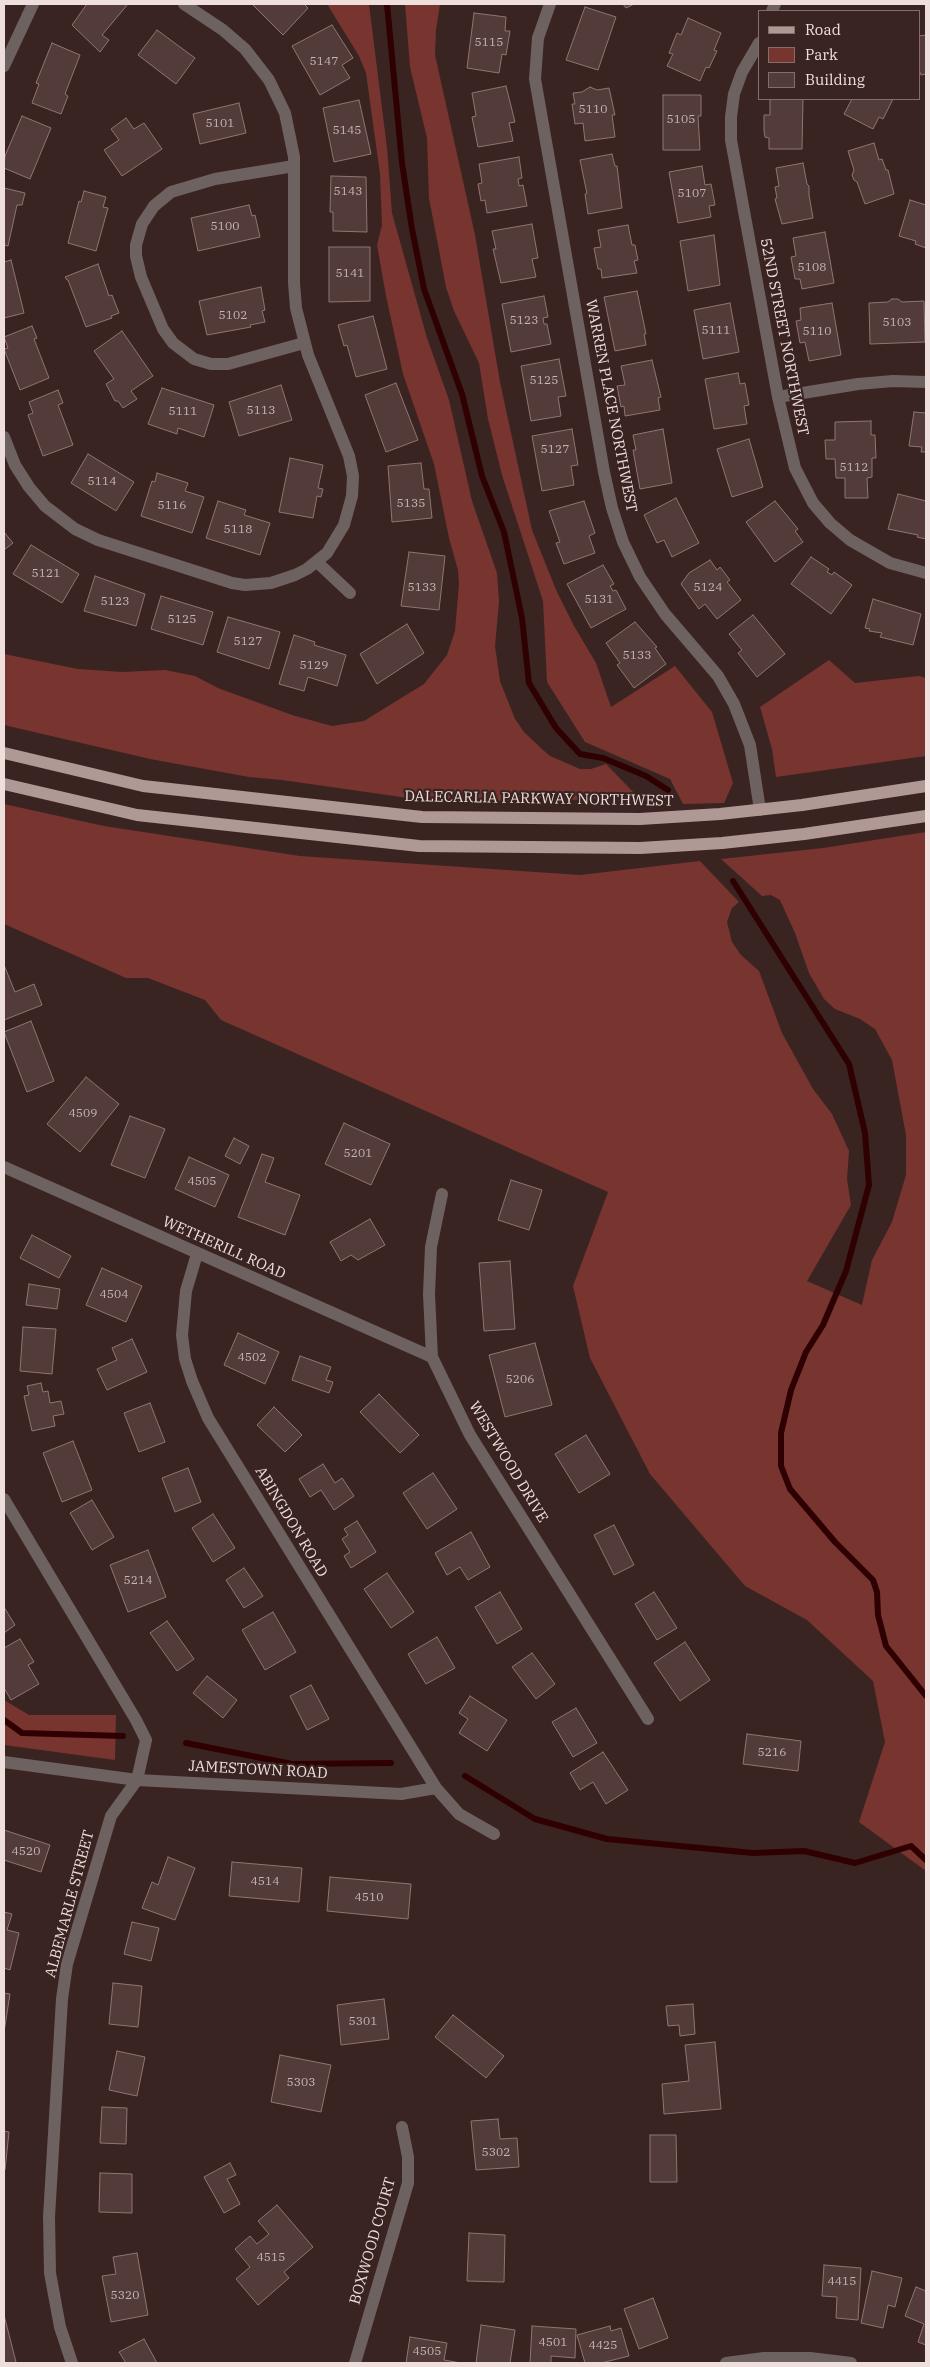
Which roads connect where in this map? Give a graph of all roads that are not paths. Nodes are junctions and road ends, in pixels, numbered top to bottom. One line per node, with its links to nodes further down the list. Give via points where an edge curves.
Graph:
1 (33, 4): 5 (street)
2 (184, 4): 6 (street, via 238,42 269,80 287,122)
3 (550, 4): 17 (street, WARREN PLACE NORTHWEST, via 538,38 534,79 612,508 640,578 718,676 734,704 750,745)
4 (758, 45): 9 (street, 52ND STREET NORTHWEST, via 737,86 731,132)
5 (4, 66)
6 (294, 166): 7 (street, via 294,283); 7 (street, via 223,178 171,192 154,206 142,224 136,256 141,277 163,329 186,355 202,362 228,364)
7 (304, 344): 11 (street, via 346,446 352,476 352,496 344,525 335,542)
8 (926, 382): 9 (street, via 858,384)
9 (778, 397): 12 (street, 52ND STREET NORTHWEST, via 795,468 806,492 822,513 850,540 872,554)
10 (4, 437): 11 (street, via 16,465 36,497 64,522 98,540 245,584 283,580)
11 (317, 562): 13 (street)
12 (926, 574)
13 (350, 593)
14 (4, 754): 17 (main road, DALECARLIA PARKWAY NORTHWEST, via 144,786 422,817 640,819)
15 (4, 784): 18 (main road, via 137,815 419,846 640,848 804,834)
16 (926, 786): 17 (main road, DALECARLIA PARKWAY NORTHWEST)
17 (760, 810)
18 (926, 816)
19 (4, 1167): 21 (street, WETHERILL ROAD)
20 (442, 1194): 22 (street, WESTWOOD DRIVE, via 431,1247)
21 (197, 1254): 22 (street, WETHERILL ROAD); 27 (street, ABINGDON ROAD, via 186,1290 182,1335 192,1381 213,1426)
22 (432, 1357): 24 (street, WESTWOOD DRIVE, via 470,1435)
23 (4, 1499): 26 (street, ALBEMARLE STREET, via 146,1740)
24 (648, 1720)
25 (4, 1762): 26 (street, JAMESTOWN ROAD)
26 (137, 1780): 27 (street, JAMESTOWN ROAD, via 401,1794); 30 (street, ALBEMARLE STREET, via 111,1816 70,1955 62,1999 49,2217 50,2273 60,2327)
27 (436, 1788): 28 (street, via 458,1814)
28 (494, 1834)
29 (402, 2127): 31 (street, BOXWOOD COURT, via 408,2157 408,2183)
30 (72, 2363)
31 (354, 2363)
32 (726, 2363): 33 (street, via 764,2358 810,2358)
33 (851, 2363)

